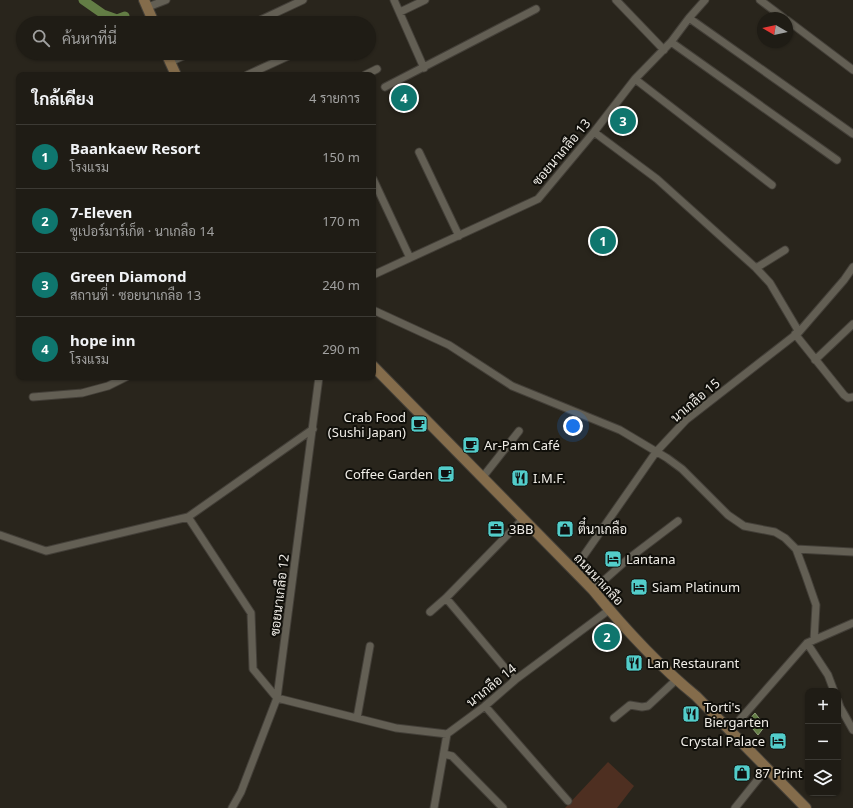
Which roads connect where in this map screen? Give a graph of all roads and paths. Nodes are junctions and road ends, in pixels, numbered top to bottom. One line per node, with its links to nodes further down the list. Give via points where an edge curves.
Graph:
1 (166, 0): 8 (street)
2 (303, 0): 13 (street)
3 (394, 0): 10 (street)
4 (425, 0): 10 (street)
5 (616, 0): 17 (street)
6 (704, 0): 14 (street, ซอยนาเกลือ 13)
7 (760, 0): 11 (street)
8 (146, 4): 12 (street)
9 (536, 9): 20 (street)
10 (400, 12): 20 (street)
11 (776, 12)
12 (151, 16)
13 (269, 16)
14 (689, 18): 16 (street, ซอยนาเกลือ 13); 29 (street)
15 (793, 25): 22 (street)
16 (671, 42): 17 (street, ซอยนาเกลือ 13); 31 (street)
17 (664, 50): 26 (street, ซอยนาเกลือ 13)
18 (169, 60): 23 (street)
19 (280, 60): 24 (street)
20 (424, 68): 27 (street)
21 (377, 69): 25 (street)
22 (853, 70)
23 (175, 72)
24 (254, 72)
25 (371, 72)
26 (635, 79): 28 (street, ซอยนาเกลือ 13); 33 (street)
27 (385, 87)
28 (594, 132): 34 (street, ซอยนาเกลือ 13, via 538,199); 38 (street, via 657,179)
29 (853, 134)
30 (419, 152): 34 (street)
31 (838, 160)
32 (376, 185): 36 (street)
33 (772, 185)
34 (459, 236): 36 (street, ซอยนาเกลือ 13)
35 (785, 250): 38 (street)
36 (410, 258): 39 (street, ซอยนาเกลือ 13)
37 (853, 267): 42 (street, นาเกลือ 15)
38 (756, 268): 42 (street, via 770,283)
39 (376, 274)
40 (376, 311): 51 (street, via 449,345 512,386 611,426)
41 (853, 324): 43 (street)
42 (797, 333): 43 (street); 51 (street, นาเกลือ 15, via 686,420)
43 (815, 360): 48 (street, via 844,395 848,398)
44 (376, 369): 52 (street, ถนนนาเกลือ)
45 (120, 380): 47 (street, via 82,393)
46 (319, 380): 49 (street, ซอยนาเกลือ 12)
47 (33, 397)
48 (853, 397)
49 (313, 429): 53 (street); 71 (street, ซอยนาเกลือ 12)
50 (519, 431): 52 (street)
51 (656, 452): 57 (street, via 682,469 728,515 744,526 775,532); 59 (street, นาเกลือ 15)
52 (482, 478): 54 (street, ถนนนาเกลือ)
53 (188, 517): 56 (street, via 46,551); 71 (street, via 251,612 253,669)
54 (523, 519): 59 (street, ถนนนาเกลือ); 61 (street)
55 (678, 522): 60 (street, via 628,559)
56 (0, 535)
57 (796, 549): 58 (street); 65 (street, via 816,605)
58 (853, 552)
59 (574, 571): 60 (street, ถนนนาเกลือ)
60 (593, 590): 62 (street, ถนนนาเกลือ)
61 (446, 598): 63 (street); 68 (street)
62 (610, 610): 68 (street, นาเกลือ 14); 69 (street, ถนนนาเกลือ)
63 (430, 612)
64 (853, 623): 65 (street)
65 (814, 640): 66 (street)
66 (807, 643): 70 (street, via 828,674); 77 (street)
67 (370, 646): 74 (street)
68 (515, 680): 72 (street, นาเกลือ 14)
69 (676, 680): 75 (street, via 648,706 630,705); 77 (street, ถนนนาเกลือ, via 696,696)
70 (833, 688)
71 (277, 698): 74 (street); 82 (street, ซอยนาเกลือ 12, via 241,792)
72 (485, 706): 78 (street, นาเกลือ 14); 81 (street)
73 (841, 709): 76 (street)
74 (357, 718): 78 (street, via 396,728)
75 (614, 718)
76 (853, 730)
77 (730, 731): 80 (street, ถนนนาเกลือ)
78 (447, 734): 79 (street)
79 (444, 754): 83 (street); 84 (street, via 452,756)
80 (767, 768): 85 (street); 86 (street, ถนนนาเกลือ)
81 (568, 801)
82 (232, 808)
83 (434, 808)
84 (503, 808)
85 (735, 808)
86 (806, 808)

